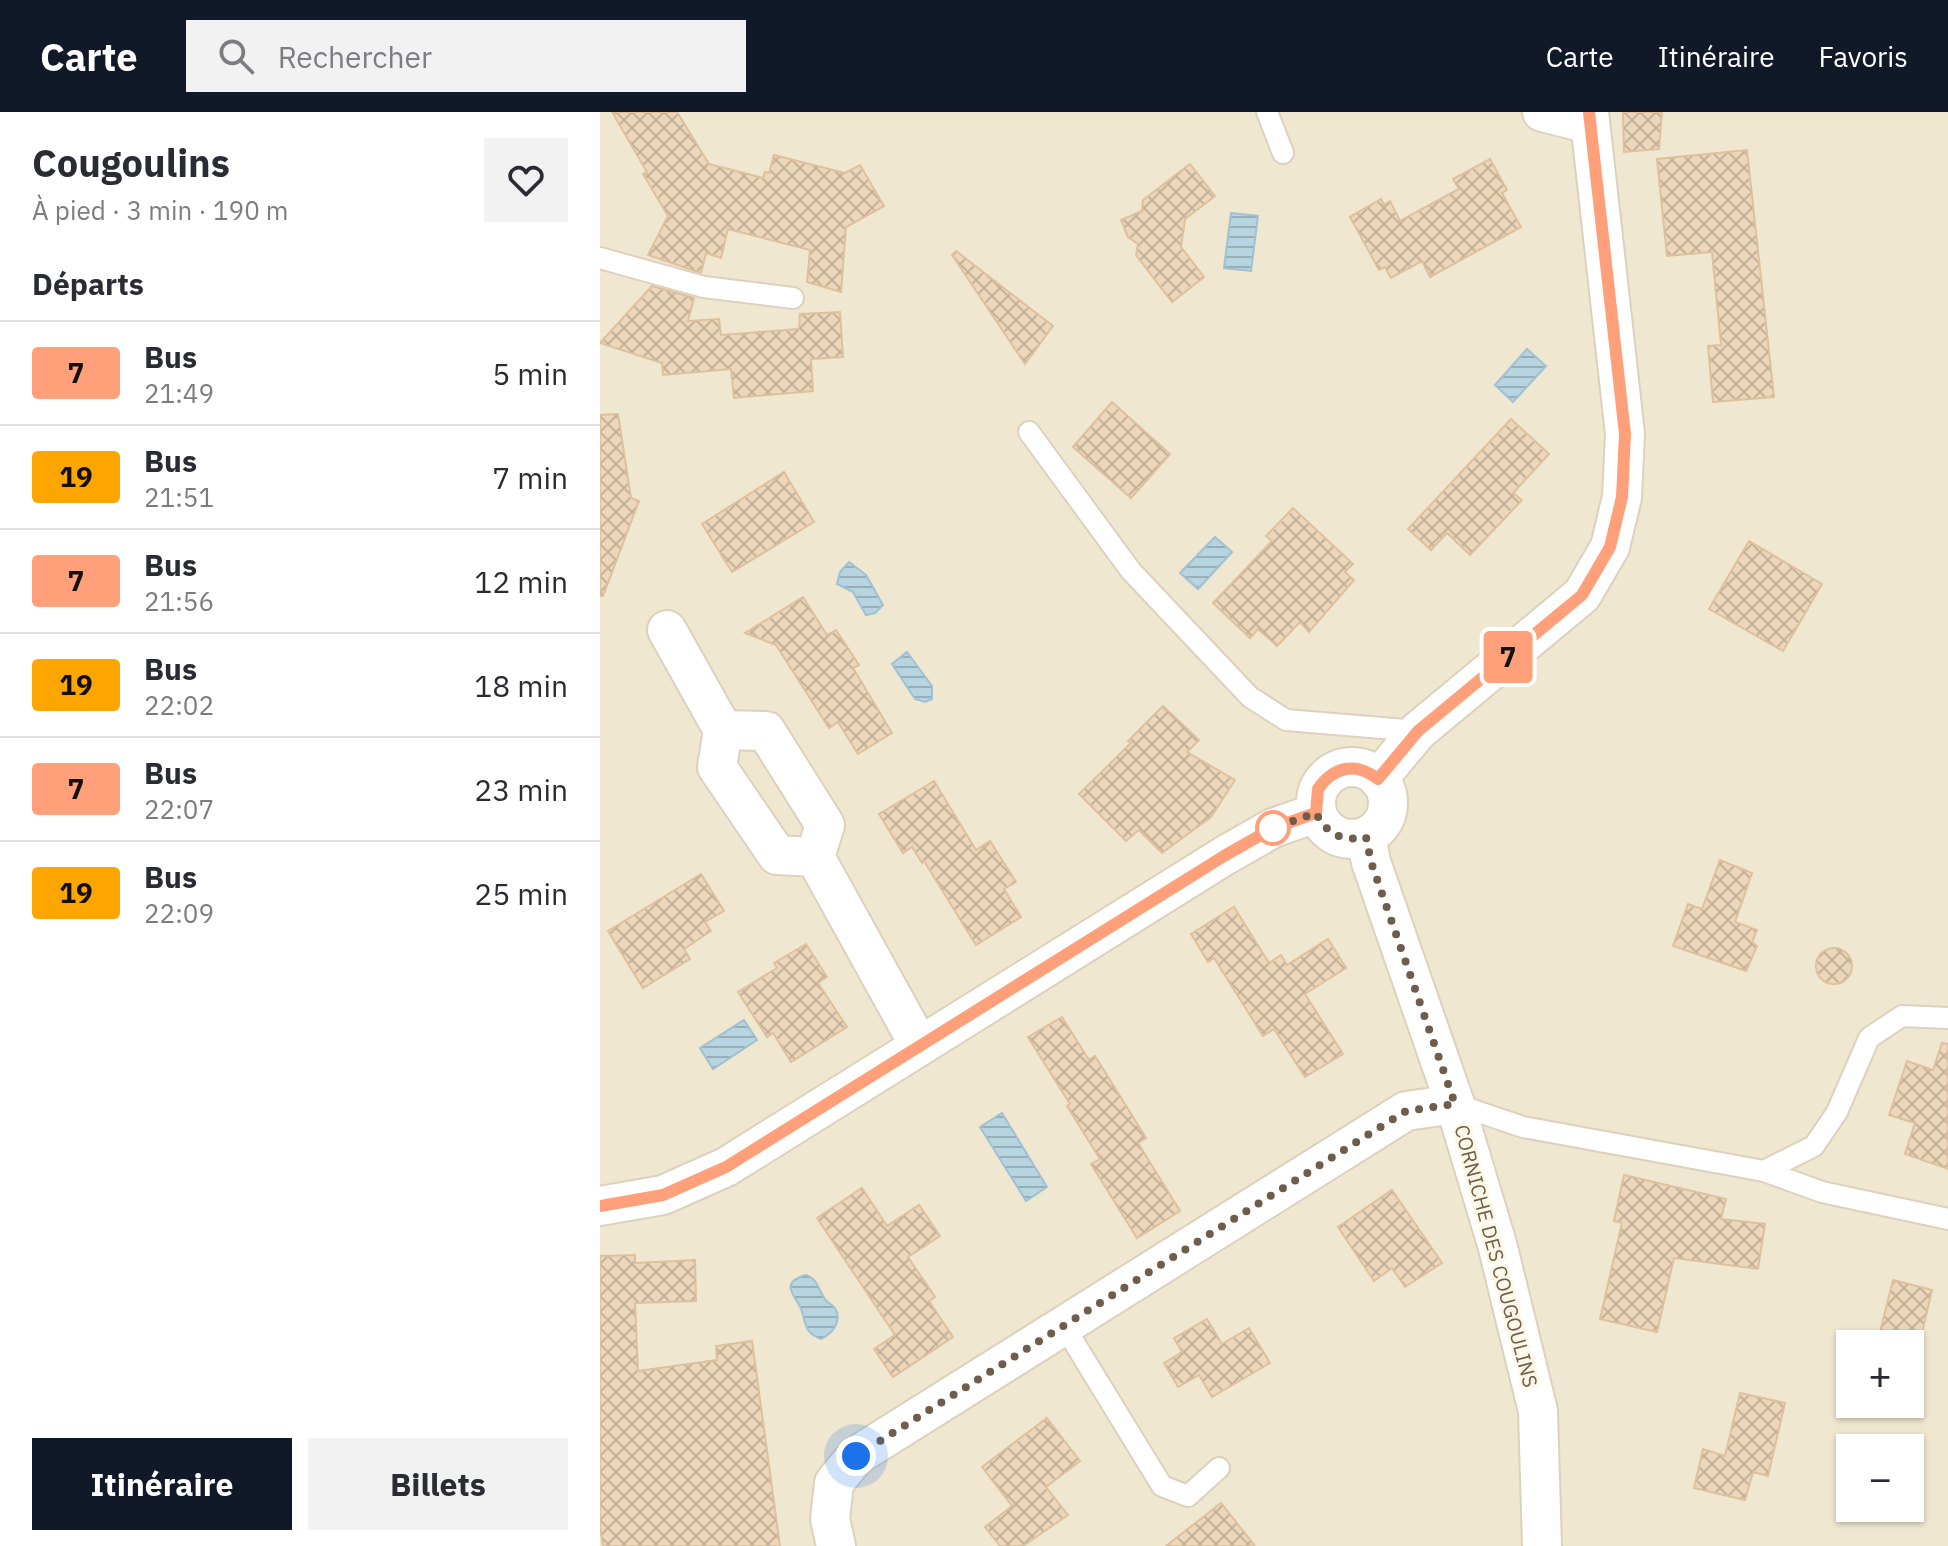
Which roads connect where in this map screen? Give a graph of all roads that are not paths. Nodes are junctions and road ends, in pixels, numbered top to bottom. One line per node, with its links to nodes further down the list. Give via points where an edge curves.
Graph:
1 (1267, 112): 4 (lane)
2 (1542, 112): 3 (street)
3 (1590, 118): 10 (street, via 1625,434 1622,497 1610,547 1582,595)
4 (1283, 153)
5 (600, 258): 6 (lane, via 704,287)
6 (793, 298)
7 (1029, 432): 10 (lane, via 1131,571 1250,697 1286,720)
8 (667, 630): 9 (street)
9 (723, 730): 14 (street, via 717,767 777,855); 14 (street, via 766,731 825,825)
10 (1418, 731): 11 (street)
11 (1378, 779): 12 (street, via 1357,767 1334,772 1318,789); 13 (street, via 1387,811 1376,831)
12 (1316, 813): 13 (street, via 1330,833 1354,840); 16 (street, via 1273,828 1224,856)
13 (1366, 837): 17 (street, CORNICHE DES COUGOULINS)
14 (815, 857): 16 (street)
15 (1948, 1018): 18 (lane, via 1902,1016 1869,1038 1837,1112 1814,1146)
16 (919, 1045): 19 (street, via 726,1167 663,1195)
17 (1455, 1104): 18 (lane, via 1523,1127); 21 (street, via 1406,1111); 24 (street, CORNICHE DES COUGOULINS, via 1497,1244 1538,1411)
18 (1764, 1171): 20 (lane, via 1822,1192)
19 (600, 1206)
20 (1948, 1219)
21 (1064, 1326): 22 (lane, via 1162,1486 1188,1496); 23 (street, via 856,1456 834,1483 830,1519)
22 (1219, 1468)
23 (836, 1546)
24 (1542, 1546)

